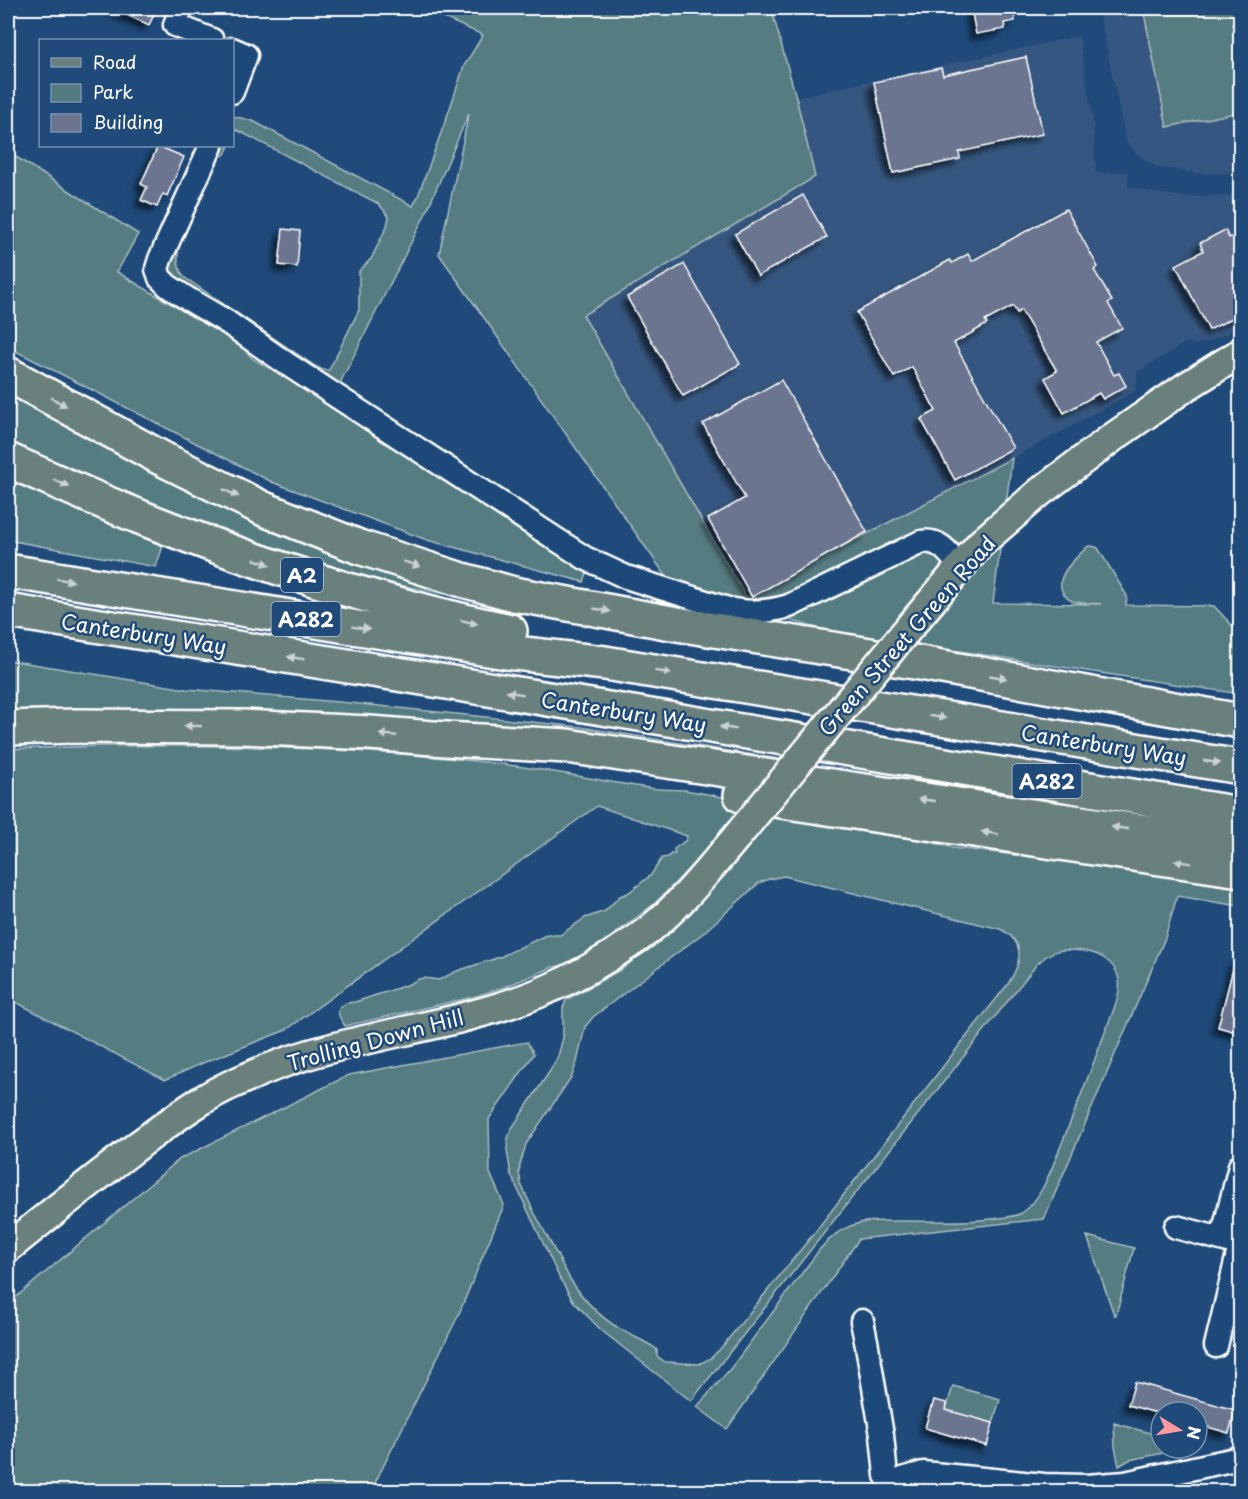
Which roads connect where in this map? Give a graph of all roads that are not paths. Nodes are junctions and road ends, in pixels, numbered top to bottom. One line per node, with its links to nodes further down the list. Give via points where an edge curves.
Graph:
1 (181, 8): 2 (street, via 175,25)
2 (210, 39)
3 (234, 50): 4 (street, via 246,55)
4 (234, 87)
5 (211, 147): 9 (street, via 160,259 157,269 162,280 585,558 626,577 745,612 789,606 921,542 939,544)
6 (1240, 353): 9 (main road, Green Street Green Road, via 1112,438 1040,492)
7 (8, 374): 13 (highway, one-way to 13, via 264,509 359,547 459,579 514,594 654,620)
8 (8, 460): 12 (highway, A2, one-way to 12, via 218,547 390,602 516,633)
9 (960, 566): 18 (main road, Green Street Green Road, bridge)
10 (8, 571): 12 (highway, Canterbury Way / A282, one-way to 12, via 506,652)
11 (8, 611): 17 (highway, Canterbury Way / A282, one-way to 11)
12 (605, 663): 16 (highway, Canterbury Way / A282, one-way to 16)
13 (1240, 721)
14 (8, 728): 15 (highway, one-way to 14, via 243,727)
15 (446, 740): 19 (highway, one-way to 15, via 567,746); 20 (highway, one-way to 15, via 783,802)
16 (1240, 767)
17 (1240, 814)
18 (739, 834): 24 (main road, Trolling Down Hill, via 668,914 591,968 510,1003 320,1051 235,1082 170,1121)
19 (1240, 845)
20 (1240, 870)
21 (1240, 1166): 23 (street)
22 (1176, 1227): 23 (street)
23 (1234, 1243): 26 (street)
24 (8, 1248)
25 (862, 1322): 28 (street, via 886,1476)
26 (1216, 1346)
27 (1240, 1458): 28 (street, via 1154,1478 1100,1485 1058,1486 923,1473)
28 (892, 1488)

